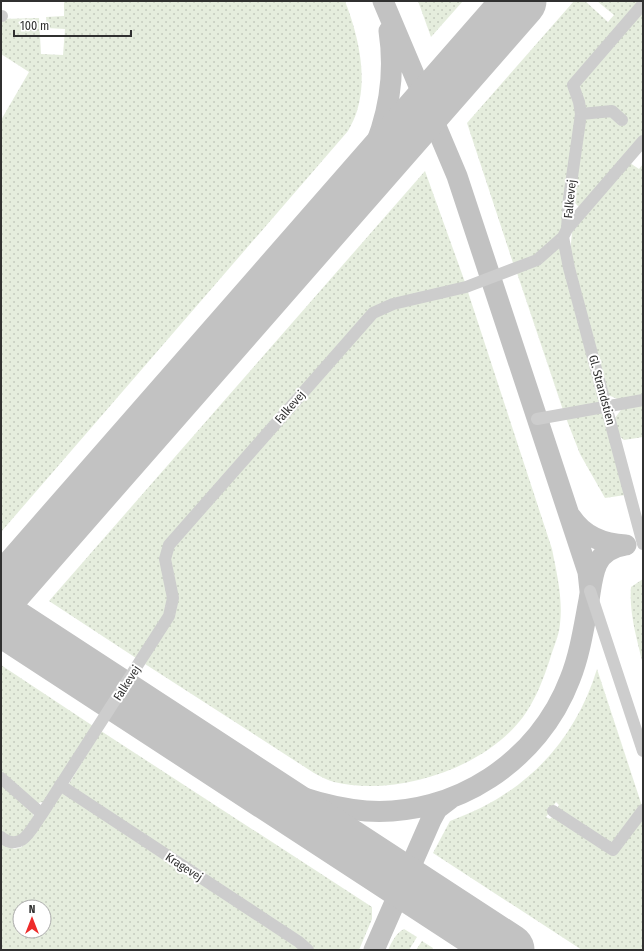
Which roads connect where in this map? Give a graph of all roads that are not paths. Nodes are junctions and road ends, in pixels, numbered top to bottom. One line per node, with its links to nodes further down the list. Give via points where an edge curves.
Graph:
1 (643, 4): 2 (lane, Falkevej, via 572,85)
2 (581, 114): 3 (lane, via 612,111); 5 (lane, Falkevej)
3 (622, 120)
4 (643, 141): 5 (lane)
5 (565, 233): 7 (lane, Gl. Strandstien, via 568,268); 13 (lane, Falkevej, via 537,260 466,287 393,304 377,311 364,323 169,545 165,559 173,598 169,616)
6 (643, 400): 7 (lane)
7 (607, 407): 8 (lane); 9 (lane, Gl. Strandstien)
8 (537, 419)
9 (643, 544)
10 (590, 591): 11 (lane)
11 (643, 751)
12 (1, 778): 16 (lane)
13 (60, 785): 16 (lane, Falkevej); 18 (lane, Kragevej, via 300,942)
14 (643, 810): 15 (lane, via 613,850)
15 (554, 811)
16 (42, 814): 17 (lane, via 21,841 12,843)
17 (1, 837)
18 (308, 950)

